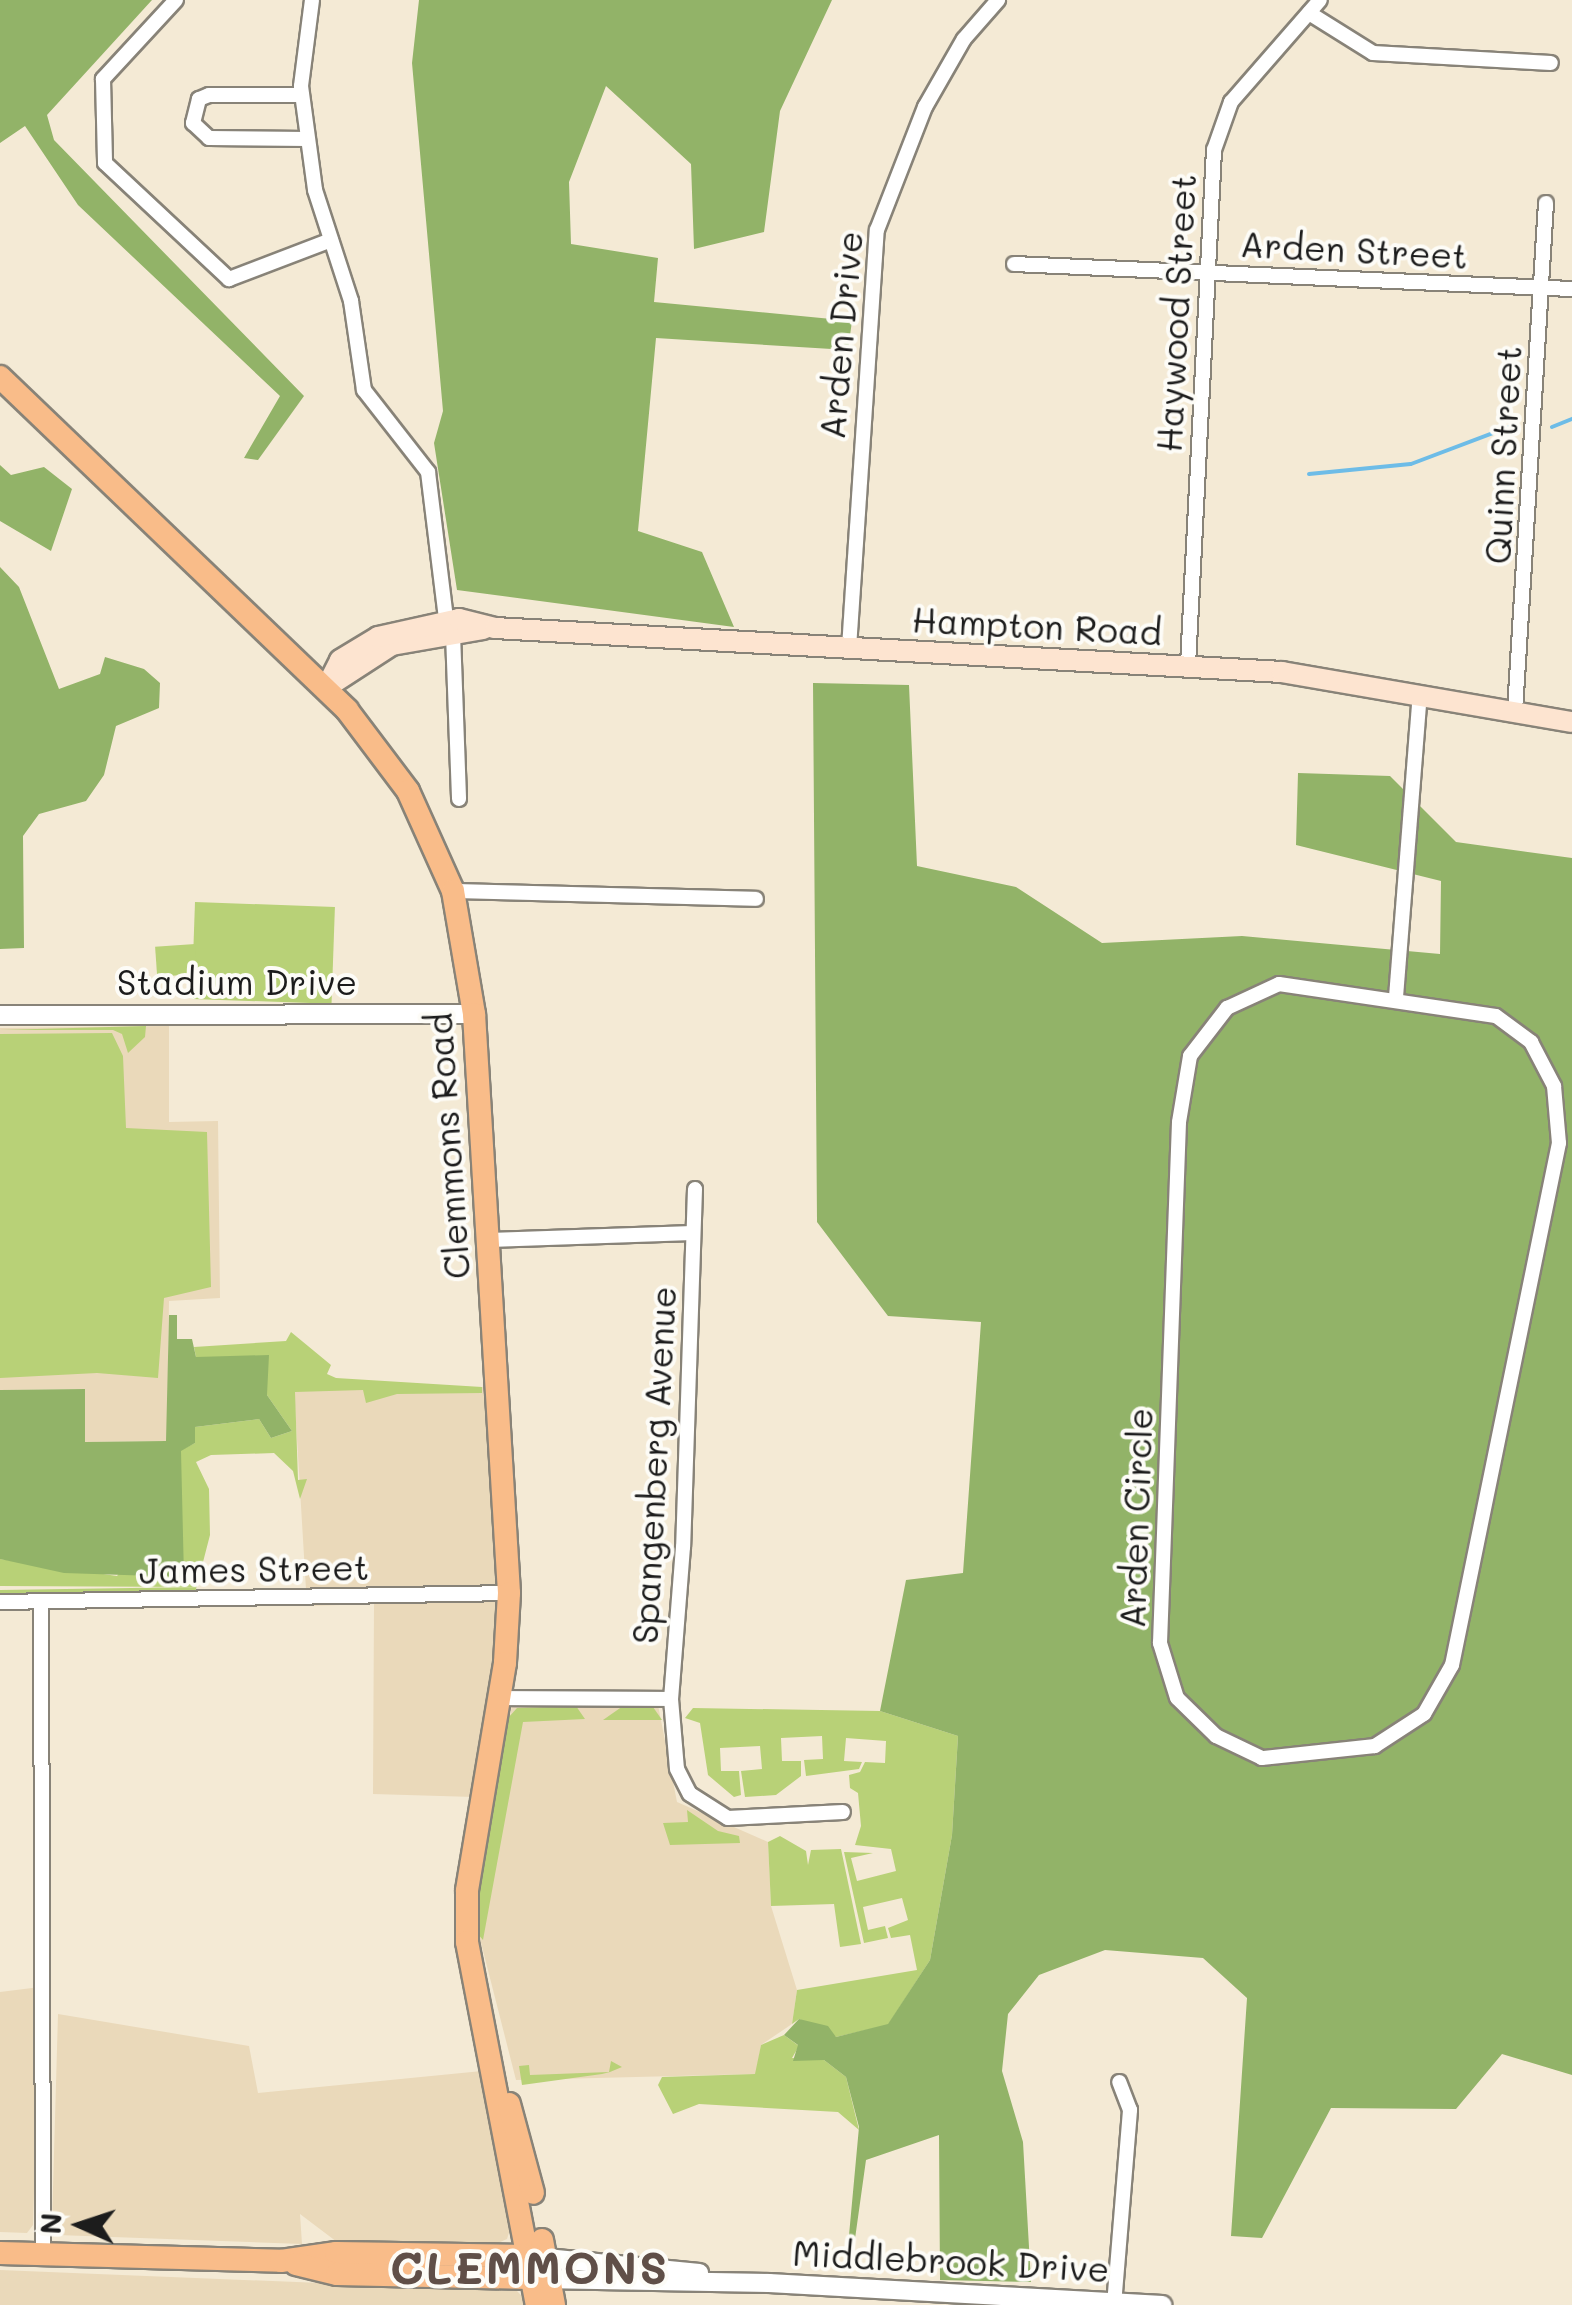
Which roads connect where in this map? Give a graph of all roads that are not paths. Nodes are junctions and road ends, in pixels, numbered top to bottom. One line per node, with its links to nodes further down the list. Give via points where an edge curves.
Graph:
1 (176, 0): 10 (street, via 103,79 105,162 229,279)
2 (312, 0): 7 (street)
3 (998, 0): 17 (street, Arden Drive, via 964,39 924,106 877,230)
4 (1320, 0): 5 (street, Haywood Street)
5 (1309, 13): 6 (street, via 1373,53); 12 (street, Haywood Street, via 1231,102 1219,126)
6 (1551, 62)
7 (302, 95): 8 (street); 8 (street, via 209,94 199,98 194,124 209,138)
8 (306, 139): 10 (street)
9 (1546, 203): 13 (street, Quinn Street)
10 (331, 240): 16 (street, via 352,301 364,390 428,472)
11 (1014, 264): 12 (street, Arden Street)
12 (1206, 272): 13 (street, Arden Street); 18 (street, Haywood Street)
13 (1542, 287): 14 (street, Arden Street); 21 (street, Quinn Street)
14 (1572, 289)
15 (0, 377): 19 (main road, Clemmons Road)
16 (449, 626): 17 (main road, Hampton Road); 19 (main road, Hampton Road, via 363,644 340,660); 23 (street)
17 (849, 648): 18 (main road, Hampton Road)
18 (1188, 665): 20 (main road, Hampton Road)
19 (326, 688): 24 (main road, Clemmons Road, via 399,778)
20 (1420, 694): 21 (main road, Hampton Road); 26 (street)
21 (1515, 711): 22 (main road, Hampton Road)
22 (1572, 722)
23 (459, 799)
24 (453, 891): 25 (street); 27 (main road, Clemmons Road)
25 (756, 899)
26 (1396, 997): 26 (street, Arden Circle, via 1279,984 1227,1008 1190,1056 1179,1122 1160,1643 1178,1698 1216,1736 1262,1758 1375,1746 1424,1714 1452,1665 1547,1216 1558,1143 1554,1086 1531,1042 1496,1016)
27 (474, 1014): 28 (street, Stadium Drive); 31 (main road, Clemmons Road)
28 (0, 1015)
29 (695, 1189): 30 (street, Spangenberg Avenue)
30 (693, 1234): 31 (street, Spangenberg Avenue); 36 (street, Spangenberg Avenue, via 684,1547)
31 (489, 1240): 32 (main road, Clemmons Road)
32 (509, 1594): 34 (street, James Street); 35 (main road, Clemmons Road)
33 (0, 1602): 34 (street, James Street)
34 (41, 1602): 40 (street)
35 (500, 1698): 36 (street); 41 (main road, Clemmons Road, via 466,1908 470,1966)
36 (671, 1698): 37 (street, Spangenberg Avenue, via 680,1778 712,1811 738,1819)
37 (843, 1812)
38 (1119, 2082): 42 (street, via 1130,2110)
39 (0, 2253): 40 (main road)
40 (42, 2254): 41 (main road, via 281,2261 336,2253)
41 (538, 2268): 42 (street, Middlebrook Drive); 43 (main road, Clemmons Road); 44 (main road, Clemmons Road)
42 (1114, 2304): 45 (street, Middlebrook Drive)
43 (537, 2305)
44 (554, 2305)
45 (1162, 2305)

